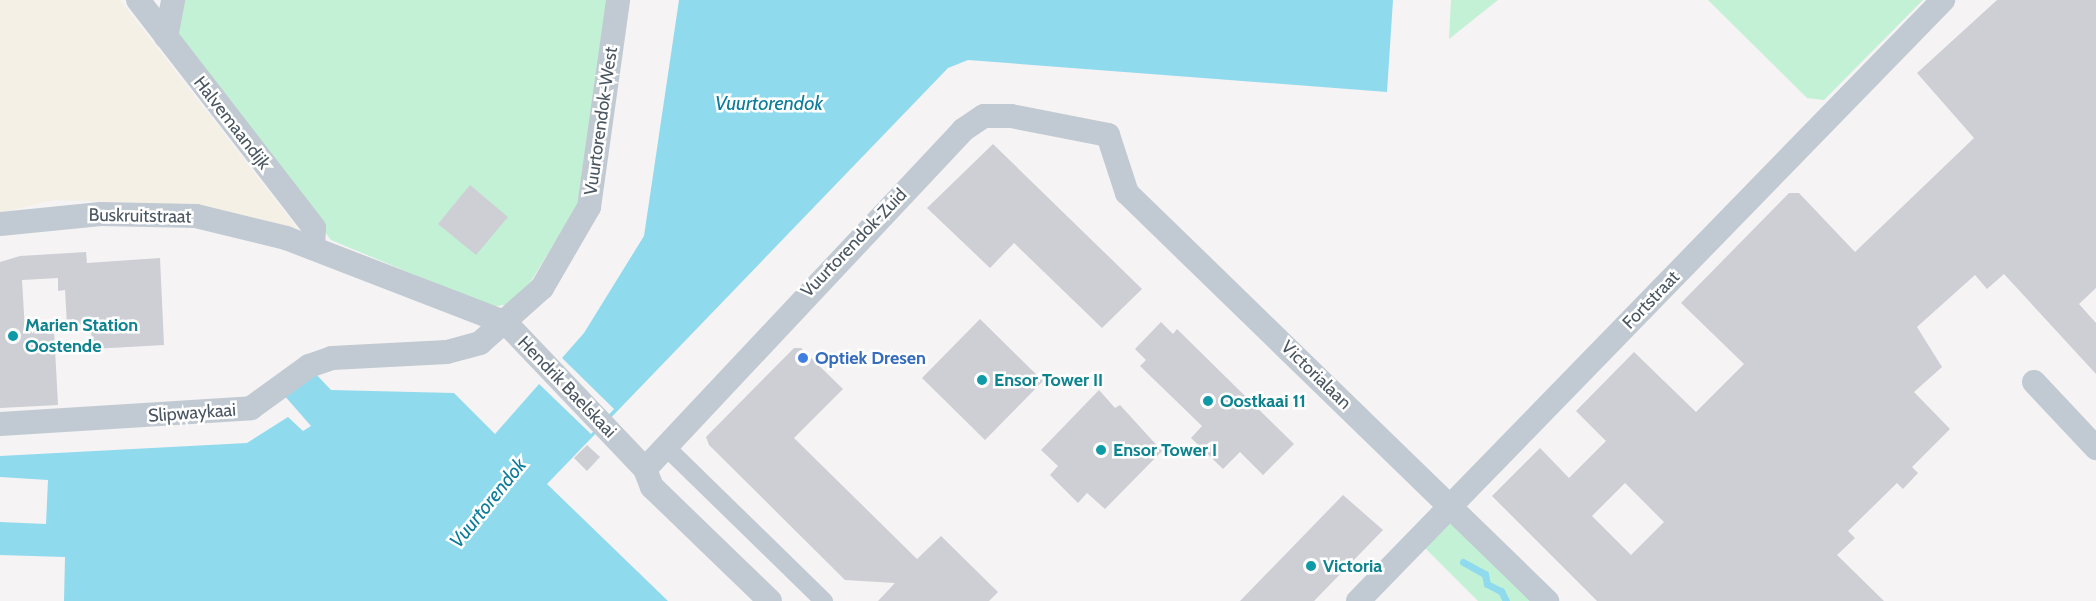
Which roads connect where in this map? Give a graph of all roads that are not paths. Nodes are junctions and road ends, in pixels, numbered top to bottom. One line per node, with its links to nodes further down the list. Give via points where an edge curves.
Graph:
1 (138, 0): 5 (street, Halvemaandijk)
2 (172, 0): 5 (street)
3 (618, 0): 9 (street, Vuurtorendok-West, via 589,207 542,288)
4 (1943, 0): 15 (street, Fortstraat)
5 (166, 38): 8 (street, Halvemaandijk, via 314,228)
6 (1108, 135): 12 (street, Vuurtorendok-Zuid, via 1011,116 984,116 963,130); 15 (street, Victorialaan, via 1126,193)
7 (0, 224): 8 (street, Buskruitstraat, via 101,214 196,216)
8 (313, 248): 9 (street, Hendrik Baelskaai)
9 (506, 323): 11 (street, Slipwaykaai, via 480,343 447,352 332,358 309,366 251,408); 14 (street, Hendrik Baelskaai)
10 (2034, 382): 13 (street)
11 (0, 424)
12 (666, 447): 14 (street, Vuurtorendok-Zuid); 17 (street)
13 (2096, 448)
14 (645, 469): 16 (street, Hendrik Baelskaai, via 652,487)
15 (1451, 506): 18 (street, Fortstraat); 19 (street, Victorialaan)
16 (770, 601)
17 (824, 601)
18 (1358, 601)
19 (1547, 601)

